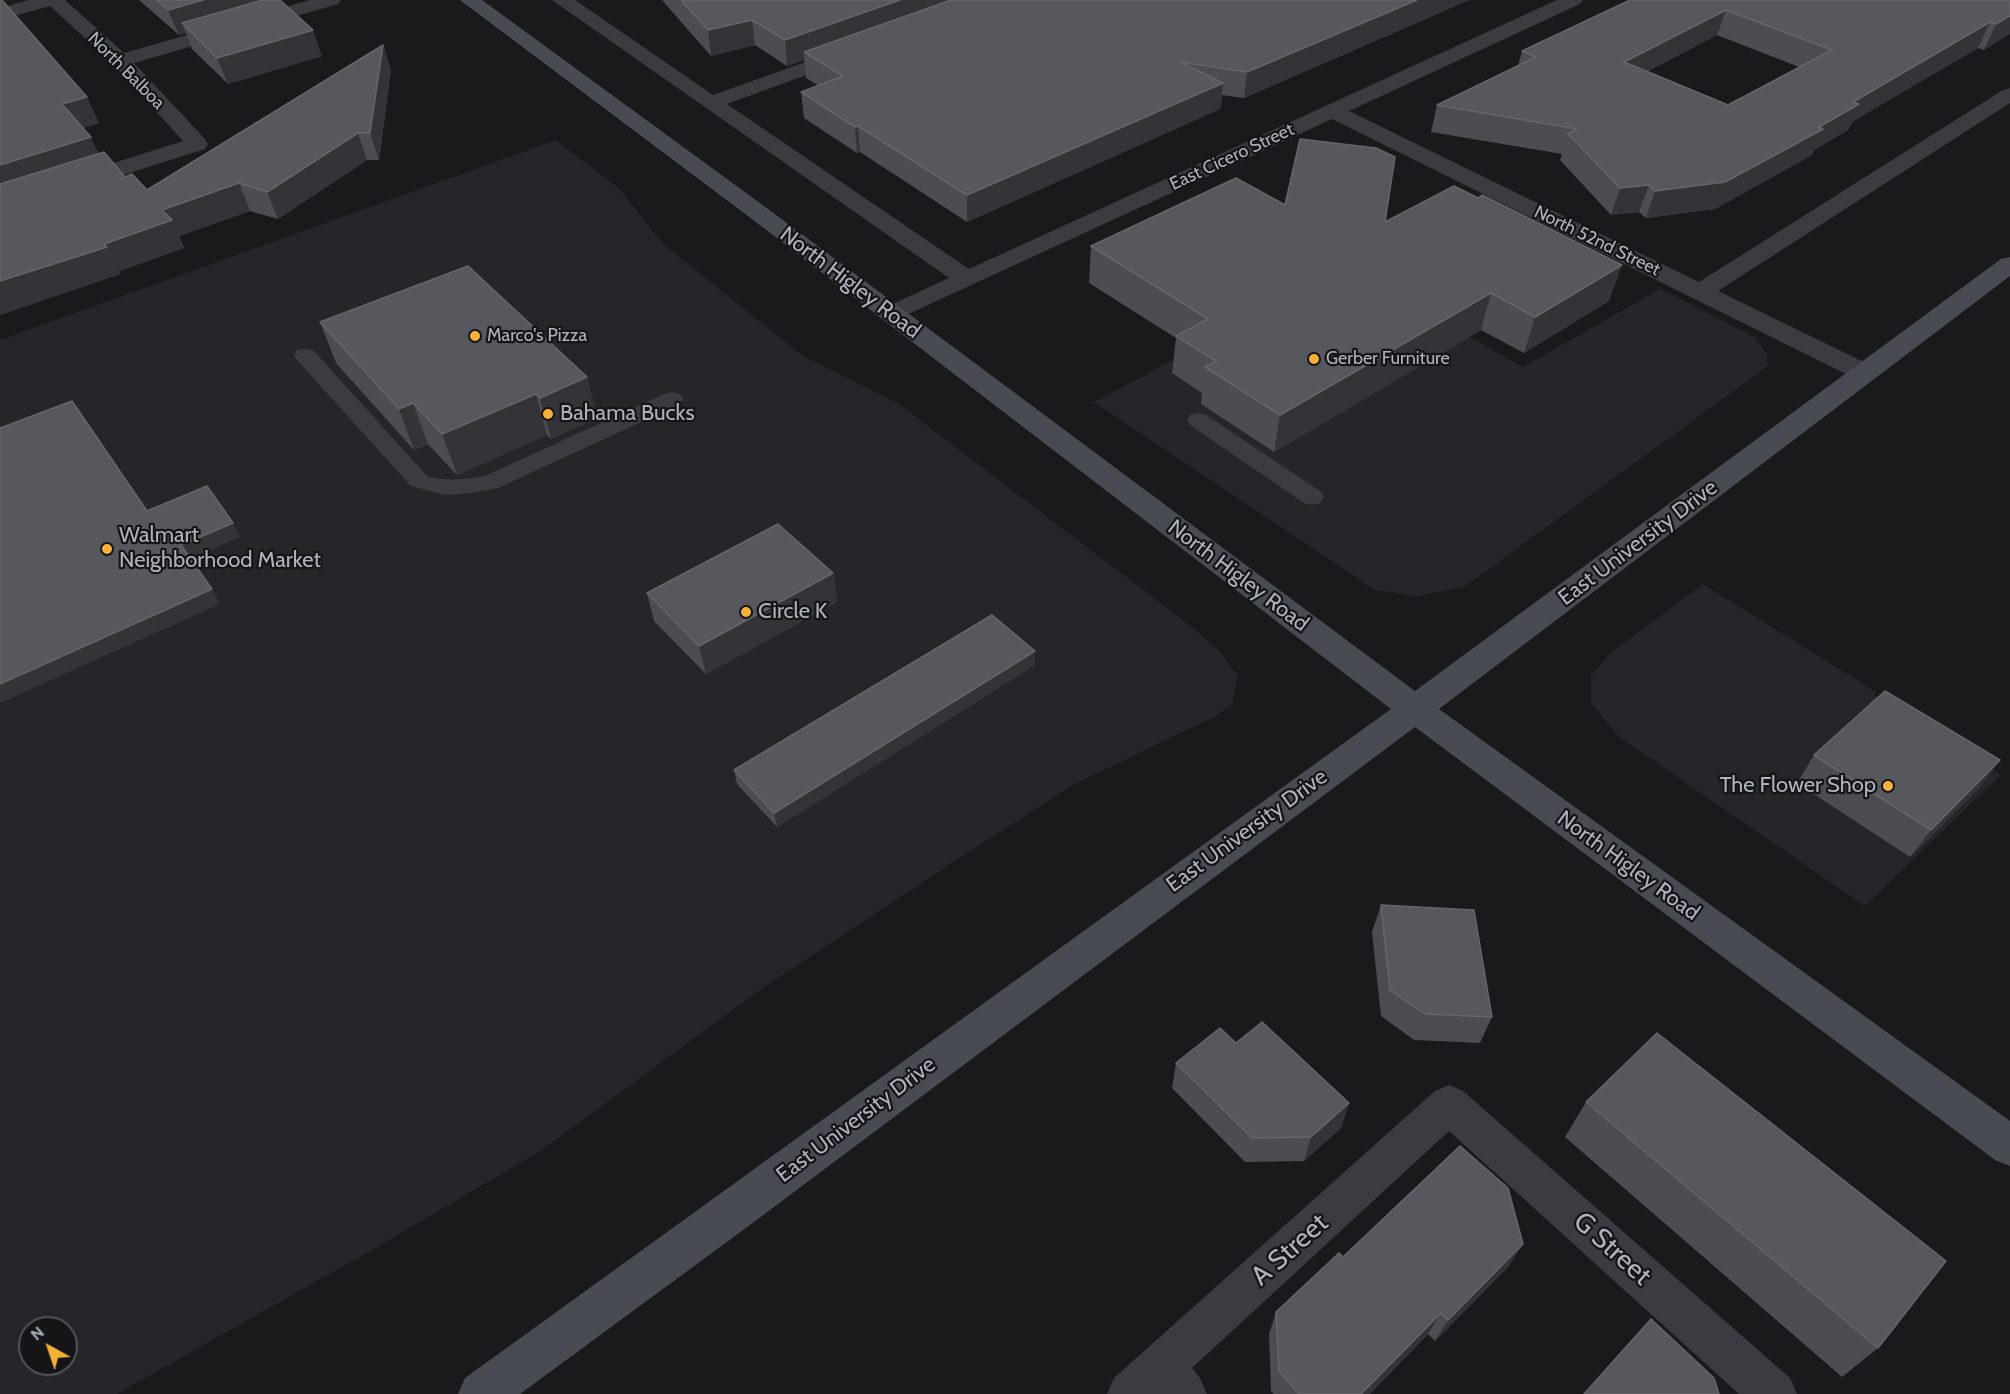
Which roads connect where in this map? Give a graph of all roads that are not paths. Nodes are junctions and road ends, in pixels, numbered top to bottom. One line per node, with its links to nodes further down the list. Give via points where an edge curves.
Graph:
1 (52, 0): 6 (street); 8 (street, North Balboa)
2 (331, 0): 8 (street)
3 (470, 0): 16 (main road, North Higley Road)
4 (562, 0): 10 (street)
5 (1573, 0): 11 (street, East Cicero Street)
6 (0, 14)
7 (865, 47): 10 (street)
8 (120, 60): 12 (street, North Balboa, via 197,144)
9 (2010, 94): 15 (street)
10 (712, 102): 14 (street)
11 (1332, 111): 14 (street, East Cicero Street); 15 (street, North 52nd Street)
12 (0, 207)
13 (2010, 264): 18 (main road, East University Drive)
14 (967, 279): 16 (street, East Cicero Street)
15 (1700, 292): 18 (street, North 52nd Street)
16 (891, 314): 22 (main road, North Higley Road)
17 (305, 355): 19 (lane, via 419,481 433,487 490,483)
18 (1863, 372): 22 (main road, East University Drive)
19 (672, 399)
20 (1198, 420): 21 (lane)
21 (1312, 497)
22 (1415, 709): 24 (main road, North Higley Road); 26 (main road, East University Drive)
23 (1449, 1104): 25 (street, A Street); 27 (street, G Street)
24 (2010, 1146)
25 (1158, 1385)
26 (481, 1394)
27 (1774, 1394)

